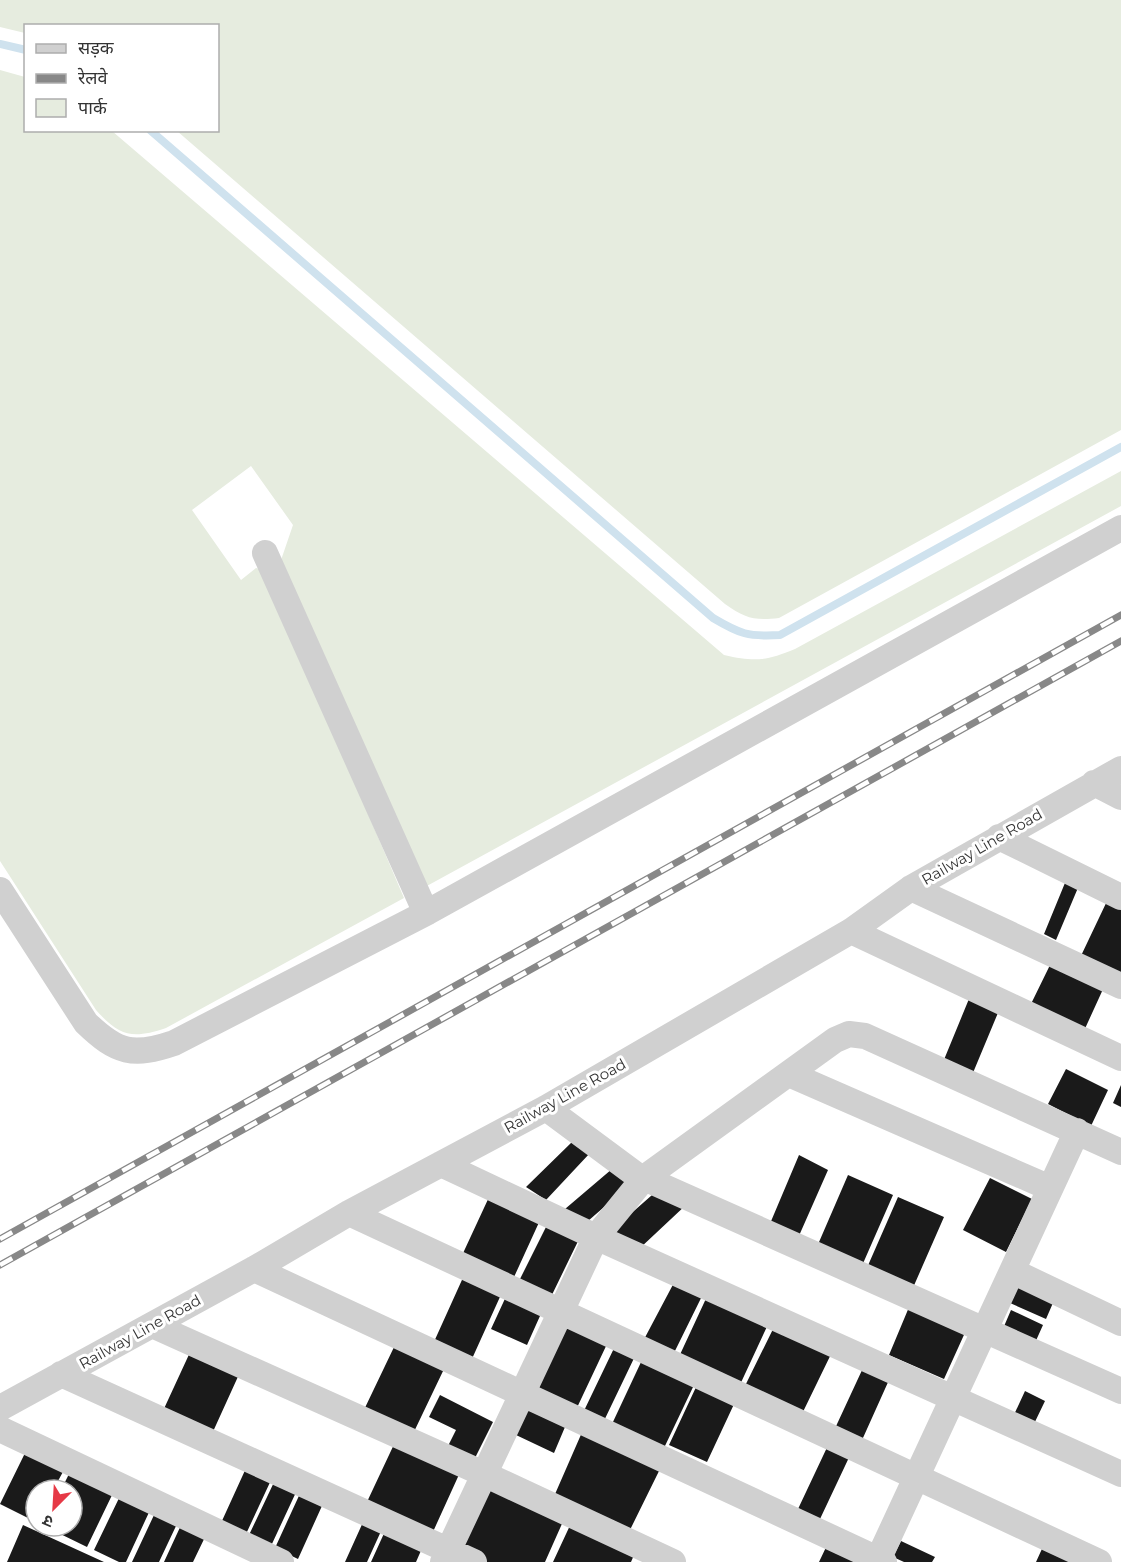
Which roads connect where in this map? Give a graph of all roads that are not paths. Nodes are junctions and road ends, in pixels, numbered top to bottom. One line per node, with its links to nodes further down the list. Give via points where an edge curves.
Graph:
1 (1121, 528): 10 (street)
2 (265, 553): 10 (street)
3 (1121, 769): 4 (street, Railway Line Road)
4 (1094, 783): 5 (street); 6 (street, Railway Line Road)
5 (1121, 796)
6 (999, 837): 7 (street, Railway Line Road); 9 (street)
7 (911, 888): 11 (street, Railway Line Road); 12 (street)
8 (0, 890): 10 (street, via 86,1023 105,1041 125,1050 152,1050 174,1043)
9 (1121, 897)
10 (426, 913)
11 (851, 931): 13 (street); 15 (street, Railway Line Road)
12 (1121, 986)
13 (1121, 1058)
14 (789, 1074): 16 (street, via 835,1040 849,1034 865,1036); 19 (street); 20 (street)
15 (546, 1108): 18 (street, Railway Line Road); 19 (street)
16 (1077, 1131): 17 (street); 20 (street)
17 (1121, 1152)
18 (441, 1164): 21 (street, Railway Line Road); 22 (street)
19 (644, 1178): 22 (street); 28 (street)
20 (1050, 1188): 24 (street)
21 (349, 1213): 23 (street, Railway Line Road); 25 (street)
22 (596, 1237): 25 (street); 32 (street)
23 (254, 1269): 27 (street, Railway Line Road); 31 (street)
24 (1012, 1271): 26 (street); 28 (street)
25 (560, 1312): 31 (street); 37 (street)
26 (1121, 1323)
27 (152, 1325): 29 (street, Railway Line Road); 35 (street)
28 (985, 1330): 30 (street); 32 (street)
29 (62, 1374): 33 (street, Railway Line Road); 38 (street)
30 (1121, 1391)
31 (522, 1395): 35 (street); 39 (street)
32 (953, 1398): 36 (street); 37 (street)
33 (0, 1408)
34 (0, 1429): 40 (street)
35 (484, 1474): 38 (street); 42 (street)
36 (1121, 1474)
37 (916, 1477): 39 (street); 43 (street)
38 (446, 1556): 41 (street)
39 (879, 1561)
40 (281, 1562)
41 (474, 1562)
42 (673, 1562)
43 (1099, 1562)

